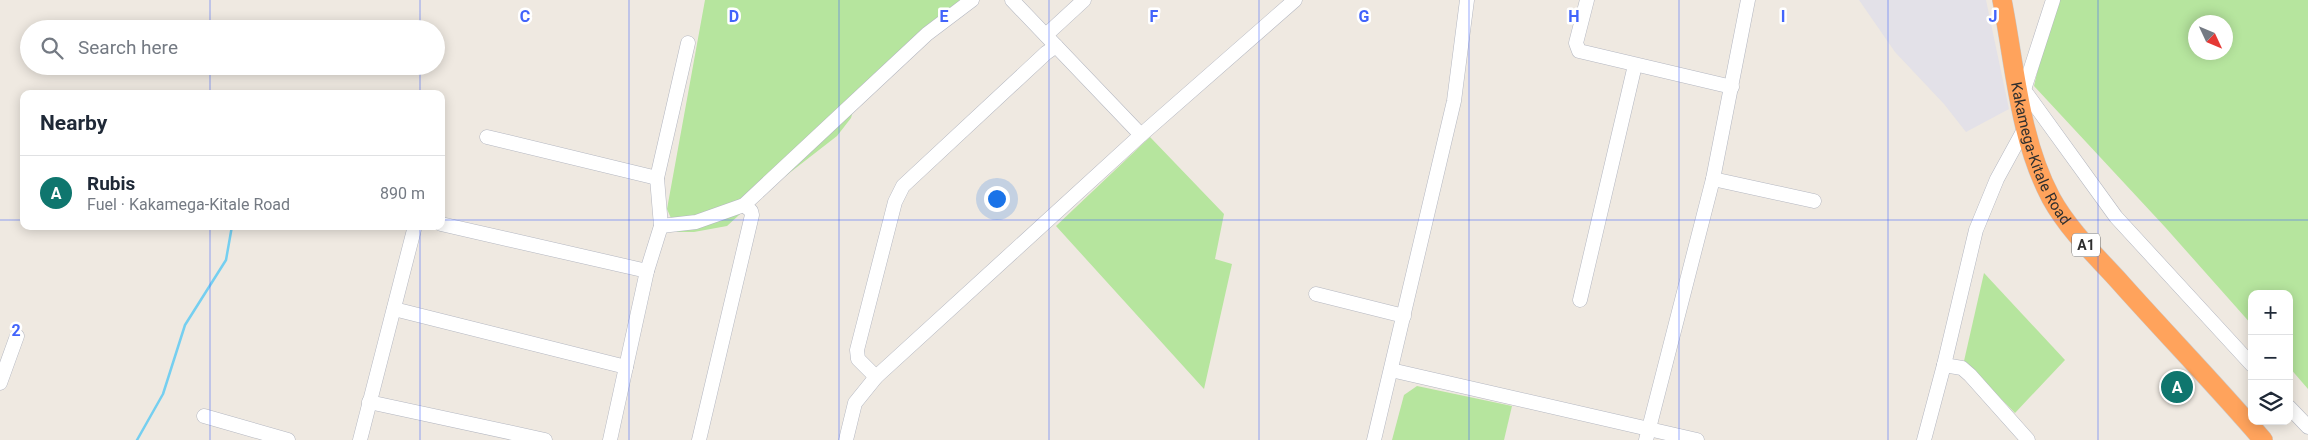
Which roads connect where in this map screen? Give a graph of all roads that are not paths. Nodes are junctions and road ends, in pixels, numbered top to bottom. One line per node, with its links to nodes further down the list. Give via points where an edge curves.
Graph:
1 (972, 0): 22 (street, via 927,34)
2 (1012, 0): 10 (street)
3 (1084, 0): 10 (street)
4 (1294, 0): 17 (street)
5 (1467, 0): 30 (street, via 1454,101)
6 (1587, 0): 13 (street, via 1576,43 1579,51)
7 (1748, 0): 14 (street)
8 (2002, 0): 15 (highway, Kakamega-Kitale Road / A1)
9 (2053, 0): 15 (street)
10 (1046, 35): 12 (street)
11 (688, 43): 19 (street)
12 (1056, 46): 17 (street); 36 (street, via 903,186 895,202 857,350 858,359)
13 (1635, 65): 14 (street); 28 (street)
14 (1732, 87): 20 (street)
15 (2022, 96): 16 (highway, Kakamega-Kitale Road / A1); 32 (street, via 2116,217)
16 (2026, 126): 33 (street, via 1997,179 1976,230); 54 (highway, Kakamega-Kitale Road / A1, via 2052,198 2077,235)
17 (1141, 135): 36 (street)
18 (487, 137): 19 (street)
19 (657, 178): 24 (street)
20 (1713, 179): 21 (street); 42 (street)
21 (1814, 201)
22 (744, 205): 24 (street, via 696,222); 48 (street, via 752,215)
23 (445, 225): 26 (street)
24 (662, 226): 26 (street)
25 (414, 230): 29 (street)
26 (647, 271): 34 (street)
27 (1316, 294): 30 (street)
28 (1580, 300)
29 (394, 309): 34 (street); 38 (street)
30 (1404, 316): 35 (street)
31 (17, 336): 37 (street)
32 (2248, 361)
33 (1944, 365): 52 (street); 53 (street, via 1962,368)
34 (626, 367): 47 (street)
35 (1391, 370): 42 (street); 50 (street)
36 (876, 377): 49 (street, via 855,403)
37 (0, 384)
38 (370, 402): 45 (street); 46 (street)
39 (2293, 411): 41 (street)
40 (204, 416): 43 (street)
41 (2308, 428)
42 (1647, 434): 51 (street)
43 (266, 438): 44 (street)
44 (288, 440)
45 (360, 440)
46 (545, 440)
47 (610, 440)
48 (699, 440)
49 (846, 440)
50 (1374, 440)
51 (1697, 440)
52 (1924, 440)
53 (2028, 440)
54 (2263, 440)

